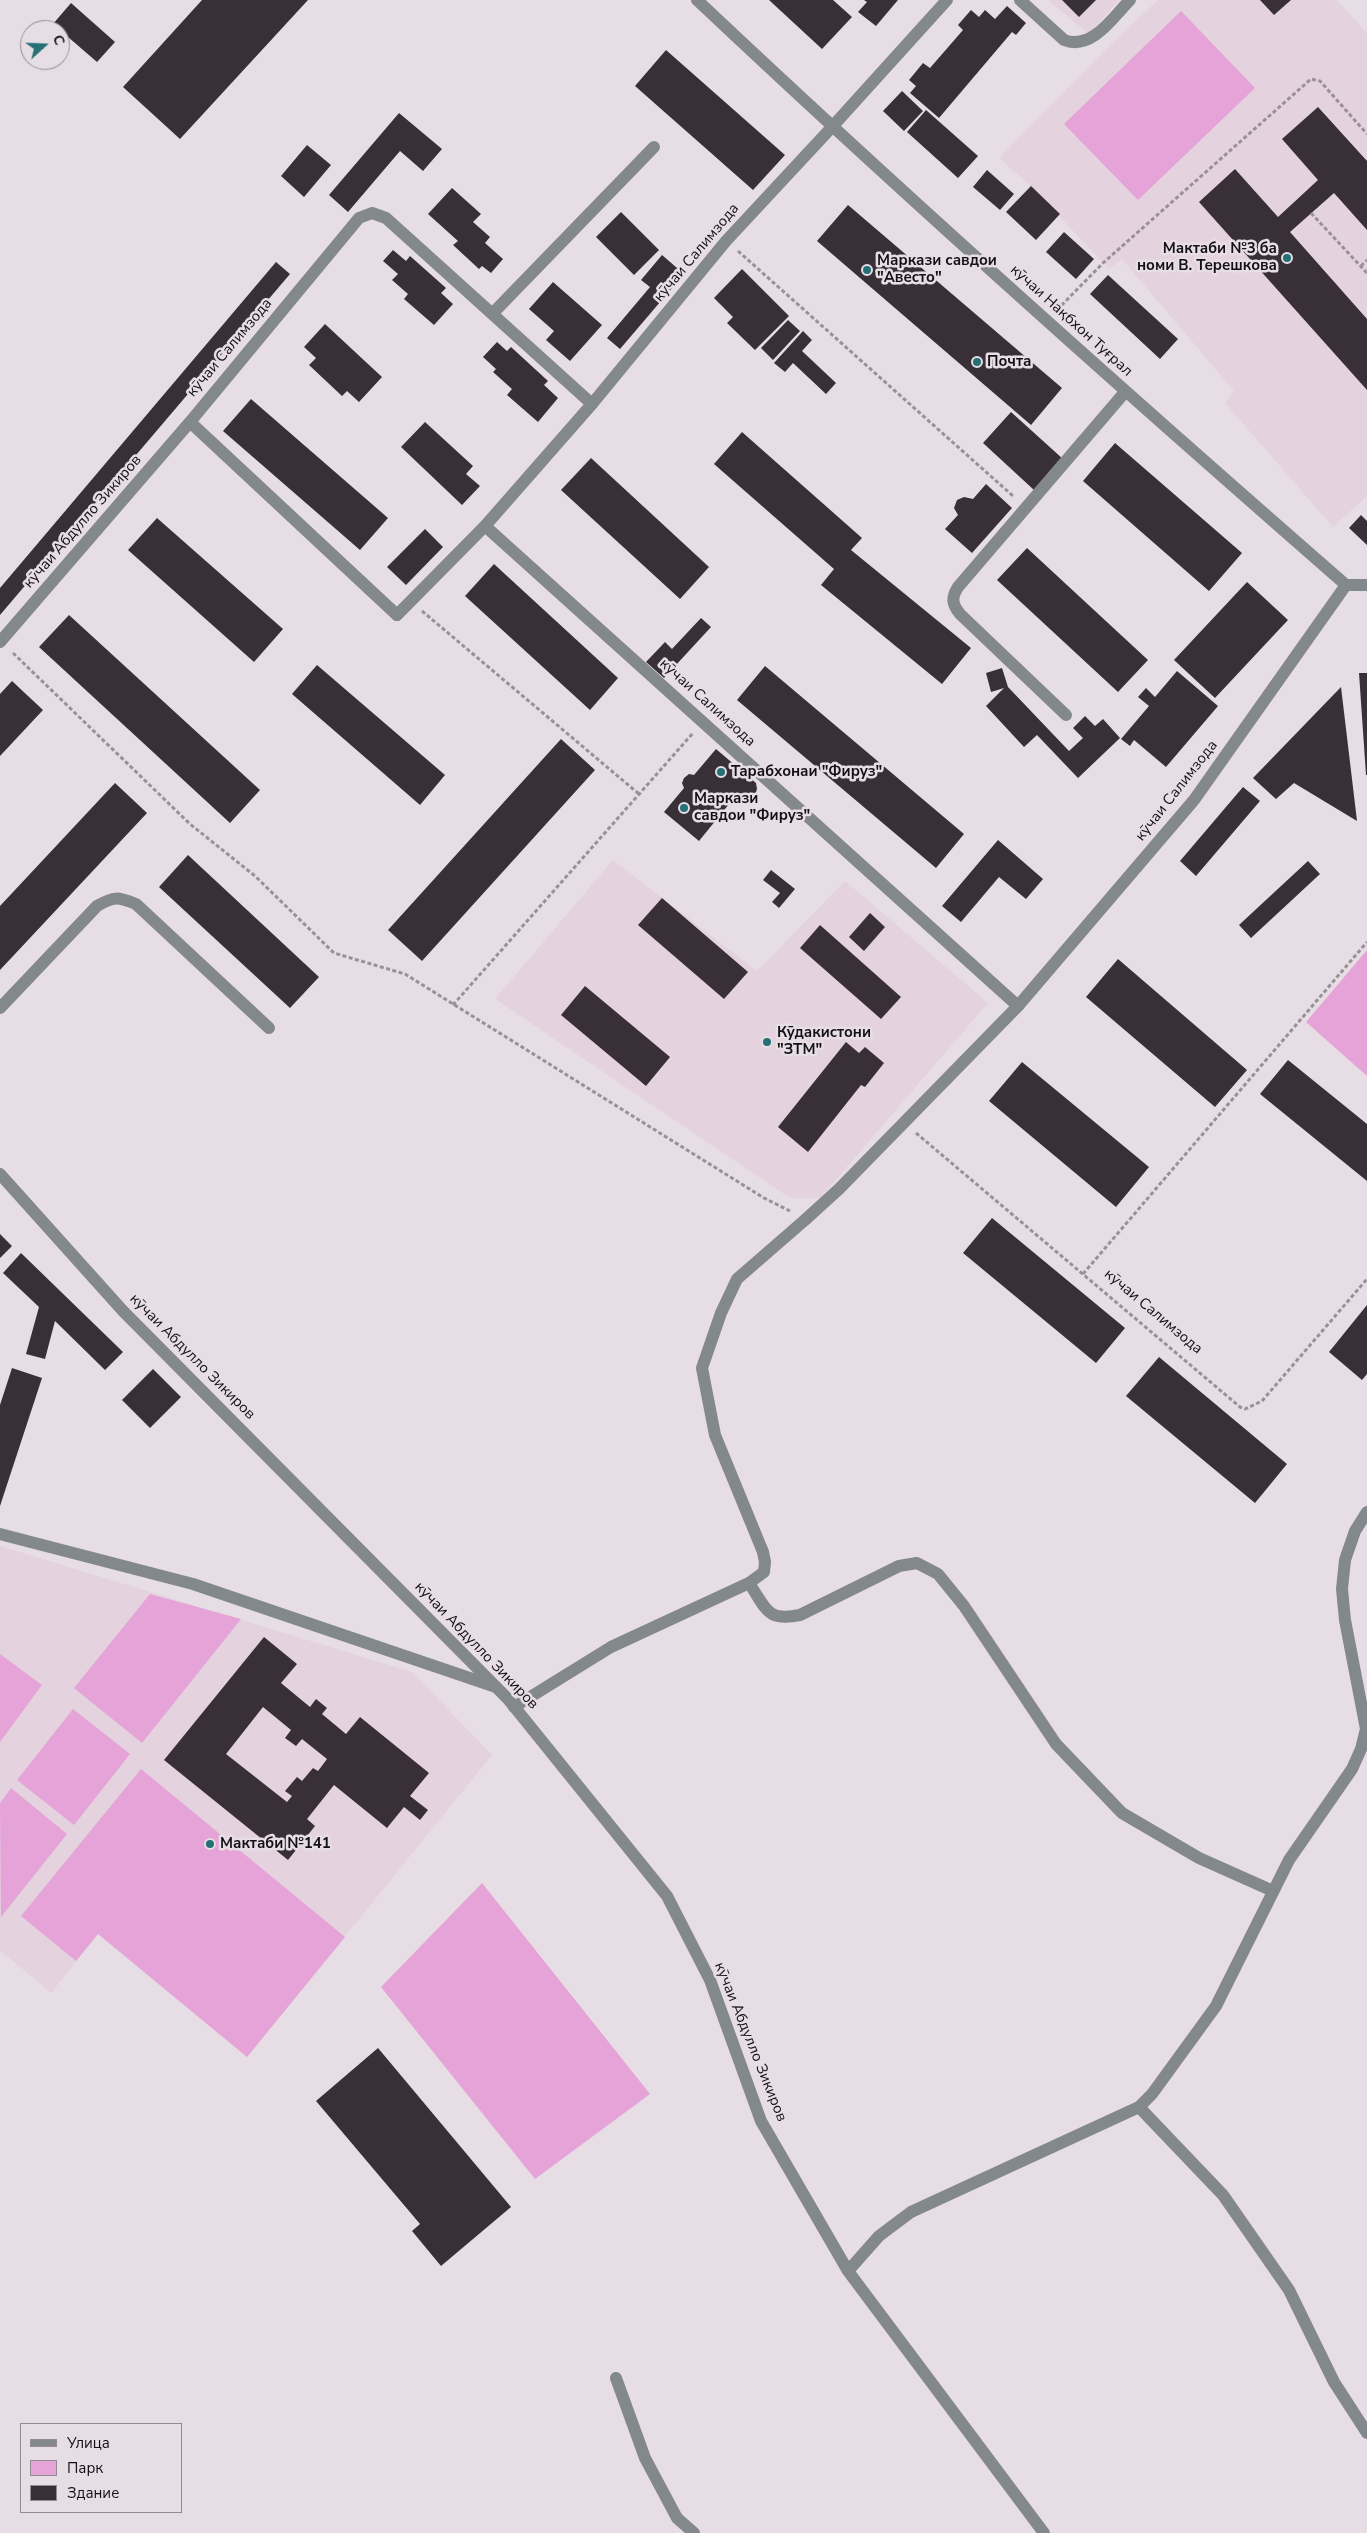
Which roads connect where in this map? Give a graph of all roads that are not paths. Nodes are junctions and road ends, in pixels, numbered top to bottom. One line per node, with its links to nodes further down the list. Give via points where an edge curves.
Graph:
1 (697, 0): 5 (street, кӯчаи Нақбхон Туғрал)
2 (947, 0): 5 (street, кӯчаи Салимзода)
3 (1020, 0): 4 (street, via 1064,40 1081,43 1094,37)
4 (1130, 0)
5 (832, 127): 8 (street, кӯчаи Нақбхон Туғрал); 9 (street, кӯчаи Салимзода, via 726,241)
6 (654, 146): 7 (street)
7 (493, 313): 9 (street, кӯчаи Салимзода); 10 (street, кӯчаи Салимзода, via 386,218 379,214 366,214 359,218)
8 (1125, 392): 12 (street, кӯчаи Нақбхон Туғрал); 15 (street, via 953,596 953,604 960,614)
9 (592, 404): 11 (street, кӯчаи Салимзода)
10 (190, 422): 11 (street, кӯчаи Салимзода, via 397,615); 14 (street, кӯчаи Абдулло Зикиров)
11 (484, 526): 16 (street, кӯчаи Салимзода)
12 (1346, 585): 13 (street); 16 (street, кӯчаи Салимзода, via 1194,800)
13 (1367, 585)
14 (1, 642)
15 (1066, 715)
16 (1018, 1006): 22 (street, кӯчаи Салимзода, via 839,1189 737,1279 721,1313 702,1368 715,1435 766,1562 764,1572)
17 (0, 1008): 18 (street, via 96,906 109,899 120,898 136,904)
18 (269, 1028)
19 (0, 1174): 23 (street, кӯчаи Абдулло Зикиров, via 123,1311)
20 (1367, 1512): 25 (street, via 1355,1531 1345,1560 1342,1590)
21 (0, 1534): 23 (street, via 193,1584)
22 (749, 1583): 24 (street, via 611,1647); 26 (street, via 767,1610 782,1618 800,1615 899,1566 917,1563 938,1574 964,1606 1056,1744 1122,1813 1198,1858)
23 (496, 1687): 24 (street, кӯчаи Абдулло Зикиров)
24 (514, 1707): 28 (street, кӯчаи Абдулло Зикиров, via 667,1896 710,1980 761,2121)
25 (1366, 1728): 26 (street, via 1352,1769 1289,1860)
26 (1273, 1891): 27 (street, via 1216,2006)
27 (1139, 2107): 28 (street, via 911,2212 879,2236); 30 (street, via 1223,2195 1289,2290 1334,2382)
28 (848, 2271): 32 (street, кӯчаи Абдулло Зикиров)
29 (616, 2378): 31 (street, via 645,2458 677,2518)
30 (1367, 2433)
31 (694, 2533)
32 (1044, 2533)

